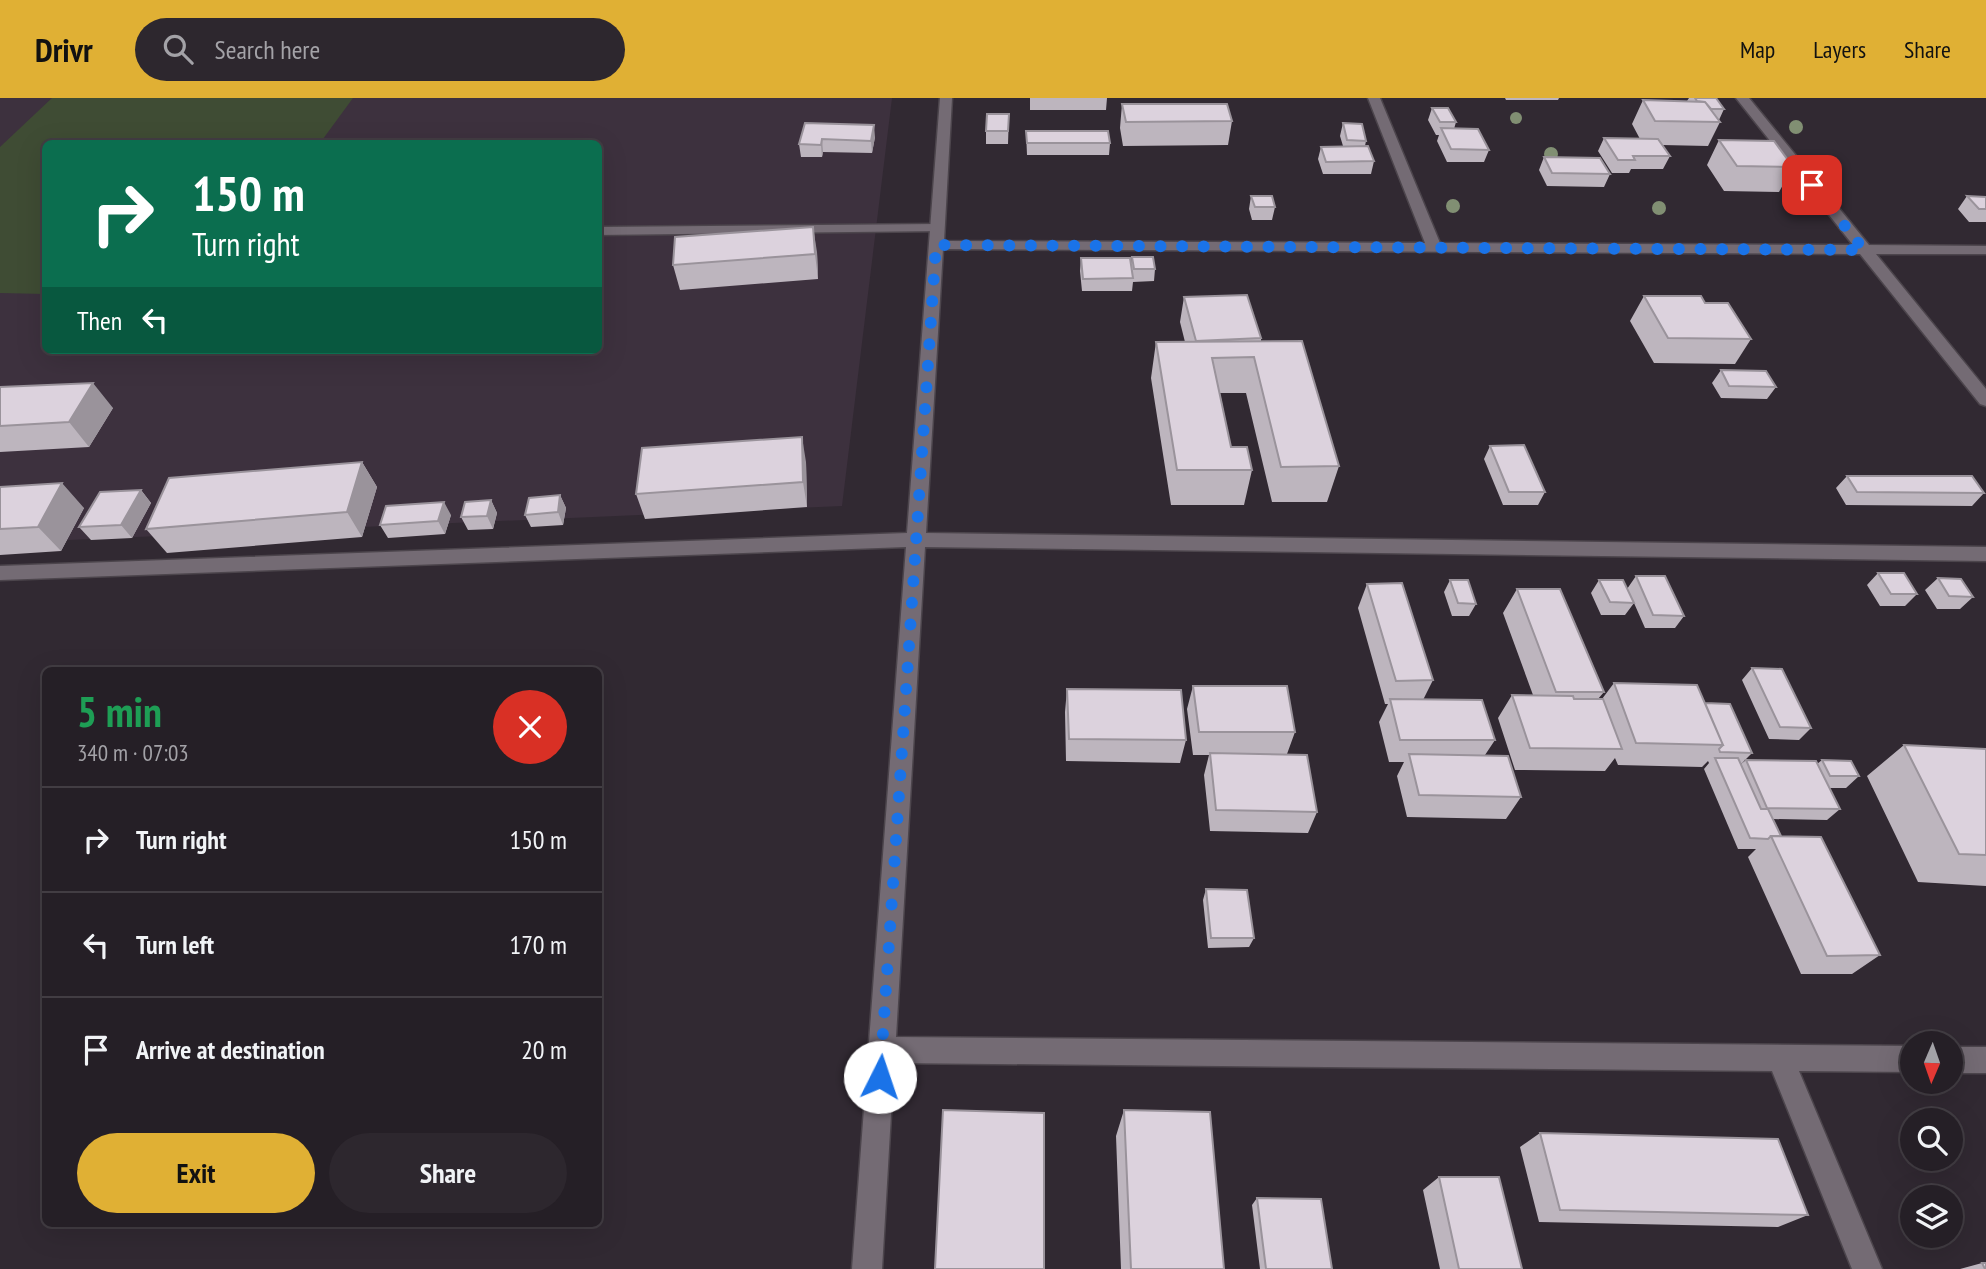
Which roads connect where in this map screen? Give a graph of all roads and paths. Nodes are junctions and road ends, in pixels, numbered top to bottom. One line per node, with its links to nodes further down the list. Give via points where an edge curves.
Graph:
1 (946, 98): 5 (street)
2 (1374, 98): 6 (street)
3 (1742, 98): 7 (street)
4 (602, 232): 5 (street)
5 (937, 237): 6 (street); 10 (street)
6 (1434, 247): 7 (street)
7 (1864, 250): 8 (street); 9 (street)
8 (1986, 250)
9 (1986, 400)
10 (916, 540): 11 (street); 12 (street); 13 (street)
11 (1986, 554)
12 (0, 573)
13 (882, 1049): 14 (street); 18 (street)
14 (1780, 1058): 15 (street); 19 (street)
15 (1900, 1059)
16 (1964, 1060): 17 (street)
17 (1986, 1060)
18 (867, 1269)
19 (1867, 1269)

